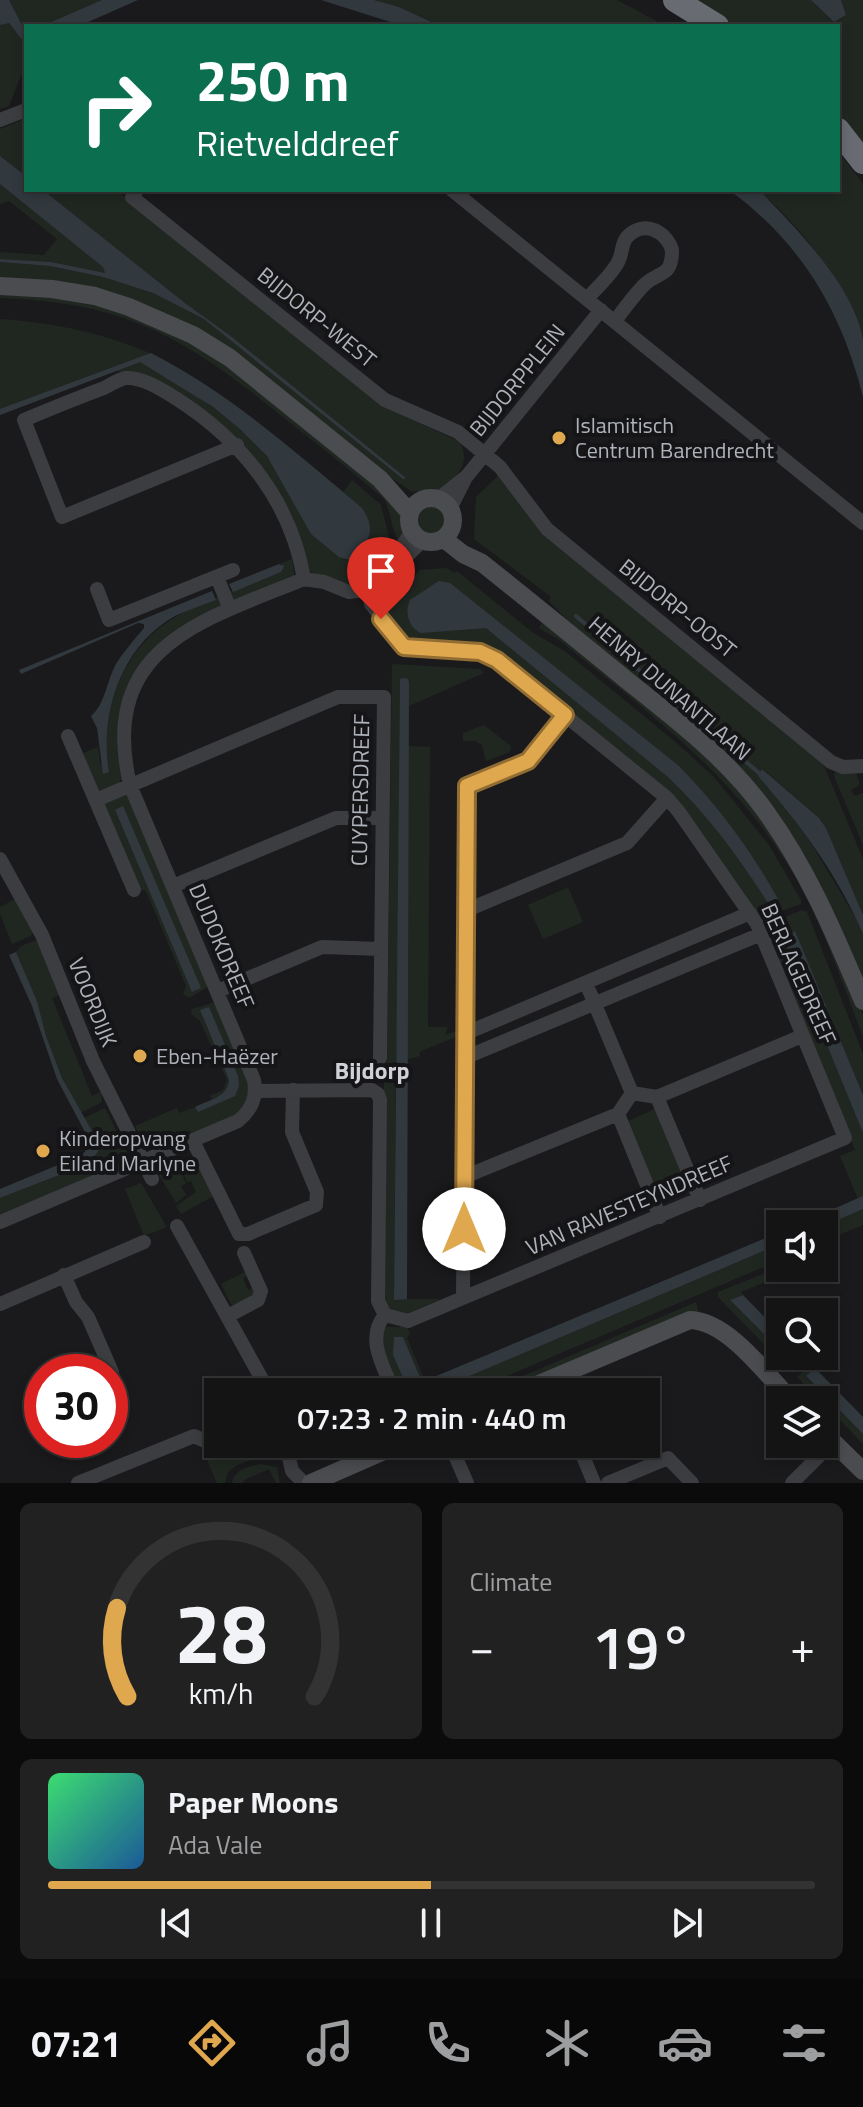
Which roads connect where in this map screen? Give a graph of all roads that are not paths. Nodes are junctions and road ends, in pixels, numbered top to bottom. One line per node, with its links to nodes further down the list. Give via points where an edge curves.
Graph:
1 (675, 0): 2 (highway)
2 (714, 24)
3 (24, 112): 4 (street)
4 (0, 120)
5 (840, 133): 6 (highway)
6 (863, 162)
7 (131, 192): 14 (street, BIJDORP-WEST, via 385,400 458,432)
8 (454, 192): 10 (street)
9 (0, 286): 15 (main road, via 95,296 193,335 230,358)
10 (587, 299): 11 (street); 12 (street, via 636,230 664,235 672,250 668,269 647,283)
11 (601, 310): 12 (street); 14 (street, BIJDORPPLEIN)
12 (615, 321): 16 (street)
13 (237, 445): 13 (street, via 62,517 24,420 127,378 158,387); 20 (street, via 261,473 281,510)
14 (485, 454): 15 (street, BIJDORPPLEIN); 26 (street, BIJDORP-OOST, via 547,529 831,762)
15 (426, 516): 17 (main road, via 453,522); 17 (main road, via 433,543); 21 (street, via 391,572)
16 (863, 523)
17 (448, 534): 40 (main road, HENRY DUNANTLAAN, via 472,548 482,563 673,717 744,783 807,875)
18 (233, 570): 19 (street)
19 (217, 577): 22 (street, via 109,620); 23 (street)
20 (304, 579): 21 (street, via 349,592); 23 (street, DUDOKDREEF)
21 (374, 584): 24 (street, BERLAGEDREEF, via 371,604 404,647 480,652)
22 (97, 589)
23 (230, 609): 27 (street, DUDOKDREEF, via 187,629 135,682 123,725)
24 (565, 715): 28 (street, BERLAGEDREEF); 34 (street, via 528,761 467,786)
25 (68, 736): 29 (street)
26 (863, 766)
27 (130, 785): 29 (street); 30 (street, CUYPERSDREEF, via 338,697 384,697); 32 (street, DUDOKDREEF)
28 (667, 798): 34 (street, via 627,843); 35 (street, BERLAGEDREEF)
29 (96, 800): 33 (street)
30 (381, 818): 32 (street, via 336,818); 37 (street, CUYPERSDREEF)
31 (0, 859): 53 (street, VOORDIJK, via 42,935 93,1061)
32 (173, 886): 39 (street, DUDOKDREEF)
33 (134, 890)
34 (467, 910): 42 (street)
35 (750, 913): 36 (street, BERLAGEDREEF); 38 (street)
36 (761, 934): 41 (street); 43 (street, BERLAGEDREEF)
37 (381, 949): 39 (street, via 322,947); 44 (street, CUYPERSDREEF)
38 (586, 983): 41 (street); 42 (street)
39 (218, 991): 47 (street, DUDOKDREEF)
40 (863, 1001)
41 (595, 1004): 45 (street); 48 (street)
42 (464, 1034): 45 (street)
43 (802, 1036): 49 (street); 51 (street, BERLAGEDREEF)
44 (380, 1058)
45 (464, 1058): 54 (street)
46 (293, 1090): 47 (street); 52 (street, via 292,1132 317,1192 316,1205 239,1234); 65 (street, via 378,1094 378,1301)
47 (256, 1091): 52 (street, via 238,1121)
48 (632, 1093): 49 (street); 50 (street)
49 (657, 1097): 56 (street)
50 (618, 1114): 54 (street); 57 (street)
51 (845, 1138): 56 (street, VAN RAVESTEYNDREEF)
52 (193, 1141): 53 (street)
53 (143, 1162): 55 (street, VOORDIJK); 58 (street)
54 (464, 1177): 63 (street)
55 (152, 1179)
56 (700, 1200): 57 (street, VAN RAVESTEYNDREEF)
57 (660, 1217): 63 (street, VAN RAVESTEYNDREEF)
58 (0, 1222)
59 (177, 1226): 66 (street)
60 (144, 1242): 62 (street)
61 (244, 1253): 66 (street, via 261,1291 258,1300)
62 (64, 1275): 64 (street); 67 (street)
63 (463, 1298): 65 (street, VAN RAVESTEYNDREEF, via 408,1321)
64 (0, 1304)
65 (385, 1315): 69 (street, via 377,1324 376,1347)
66 (228, 1316): 68 (street)
67 (104, 1354)
68 (261, 1378)
69 (388, 1378)
70 (570, 1378): 71 (main road, via 690,1320 701,1320 721,1329)
71 (777, 1386)
72 (204, 1440): 80 (street, via 194,1436)
73 (838, 1447): 79 (main road)
74 (289, 1458): 81 (street, via 292,1471)
75 (368, 1458): 82 (main road)
76 (456, 1458): 83 (street)
77 (584, 1458): 84 (street)
78 (812, 1458): 87 (street)
79 (863, 1471)
80 (78, 1483)
81 (304, 1483)
82 (311, 1483)
83 (467, 1483)
84 (594, 1483)
85 (608, 1483): 86 (street, via 668,1458)
86 (692, 1483)
87 (792, 1483)

